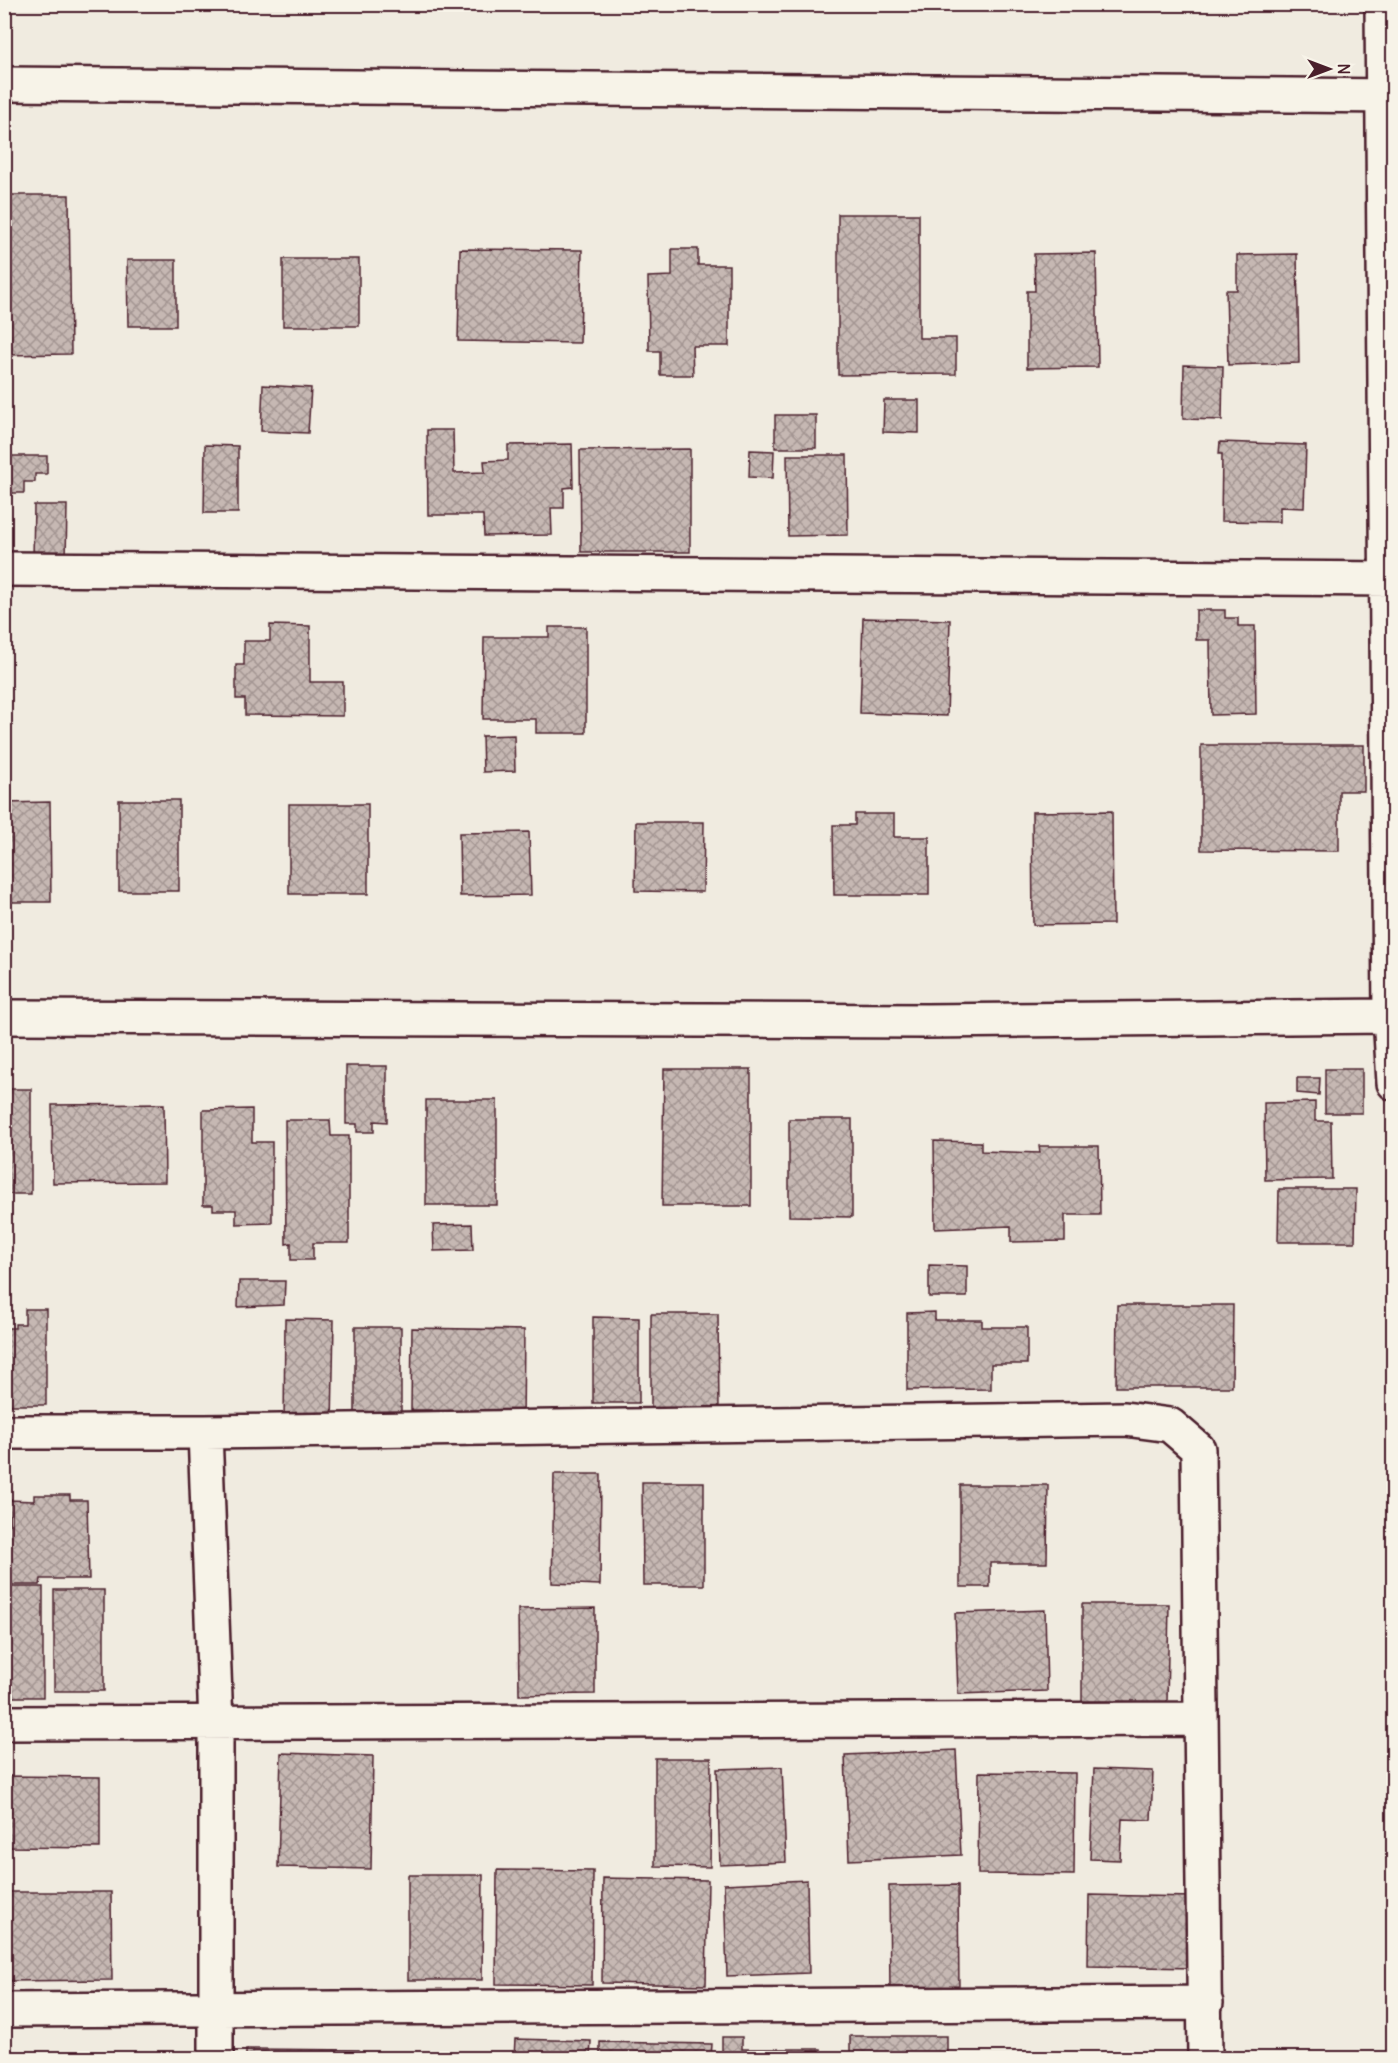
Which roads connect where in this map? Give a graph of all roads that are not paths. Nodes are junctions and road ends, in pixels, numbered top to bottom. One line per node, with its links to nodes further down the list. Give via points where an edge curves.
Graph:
1 (1383, 4): 3 (street)
2 (4, 84): 3 (street)
3 (1388, 95): 5 (street)
4 (4, 569): 5 (street)
5 (1390, 579): 6 (street)
6 (1390, 1016): 7 (street, via 938,1021); 8 (street)
7 (4, 1017)
8 (1394, 1083)
9 (4, 1431): 10 (street)
10 (205, 1432): 11 (street, via 1125,1419 1170,1425 1197,1449); 13 (street)
11 (1201, 1719): 13 (street); 14 (street)
12 (4, 1723): 13 (street)
13 (216, 1724): 16 (street)
14 (1206, 2003): 16 (street); 18 (street)
15 (4, 2010): 16 (street)
16 (217, 2010): 17 (street)
17 (216, 2058)
18 (1205, 2058)

